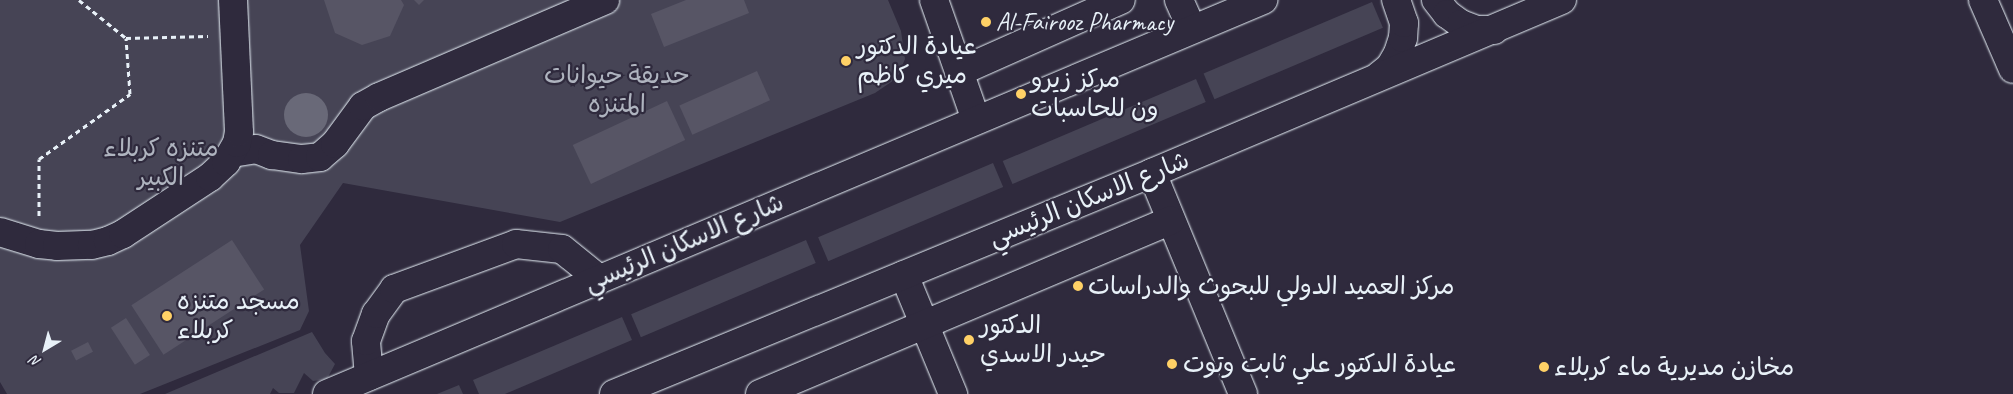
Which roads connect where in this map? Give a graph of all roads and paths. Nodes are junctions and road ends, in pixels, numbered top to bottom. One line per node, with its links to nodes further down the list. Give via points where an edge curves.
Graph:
1 (79, 0): 15 (path)
2 (233, 0): 14 (main road)
3 (605, 0): 20 (main road, via 379,97 363,106 335,144 320,157 302,159 256,149)
4 (934, 0): 17 (main road)
5 (1121, 0): 17 (main road)
6 (1179, 0): 12 (main road)
7 (1263, 0): 12 (main road, شارع الاسكان الرئيسي)
8 (1396, 0): 18 (main road, via 1404,23 1403,38 1390,67)
9 (1436, 0): 13 (main road, via 1461,24 1477,30)
10 (1562, 0): 13 (main road, شارع الاسكان الرئيسي)
11 (1983, 0): 16 (main road)
12 (1192, 29): 19 (main road, شارع الاسكان الرئيسي)
13 (1494, 30): 18 (main road, شارع الاسكان الرئيسي)
14 (234, 35): 15 (path); 20 (main road, via 239,132)
15 (126, 38): 24 (path, via 130,94 39,159)
16 (2013, 69)
17 (959, 72): 19 (main road)
18 (1378, 77): 21 (main road, شارع الاسكان الرئيسي)
19 (976, 120): 26 (main road, شارع الاسكان الرئيسي)
20 (232, 153): 24 (main road, via 210,177 108,241 75,246)
21 (1152, 173): 22 (main road); 25 (main road, شارع الاسكان الرئيسي)
22 (1171, 220): 27 (main road); 33 (main road)
23 (0, 232): 24 (main road)
24 (39, 244)
25 (904, 275): 27 (main road); 30 (main road, شارع الاسكان الرئيسي)
26 (600, 279): 28 (main road, شارع الاسكان الرئيسي); 28 (main road, via 562,249 516,244 394,289 376,314 366,341)
27 (924, 323): 31 (main road); 32 (main road)
28 (369, 376): 29 (main road, شارع الاسكان الرئيسي)
29 (327, 394)
30 (614, 394)
31 (760, 394)
32 (953, 394)
33 (1243, 394)

